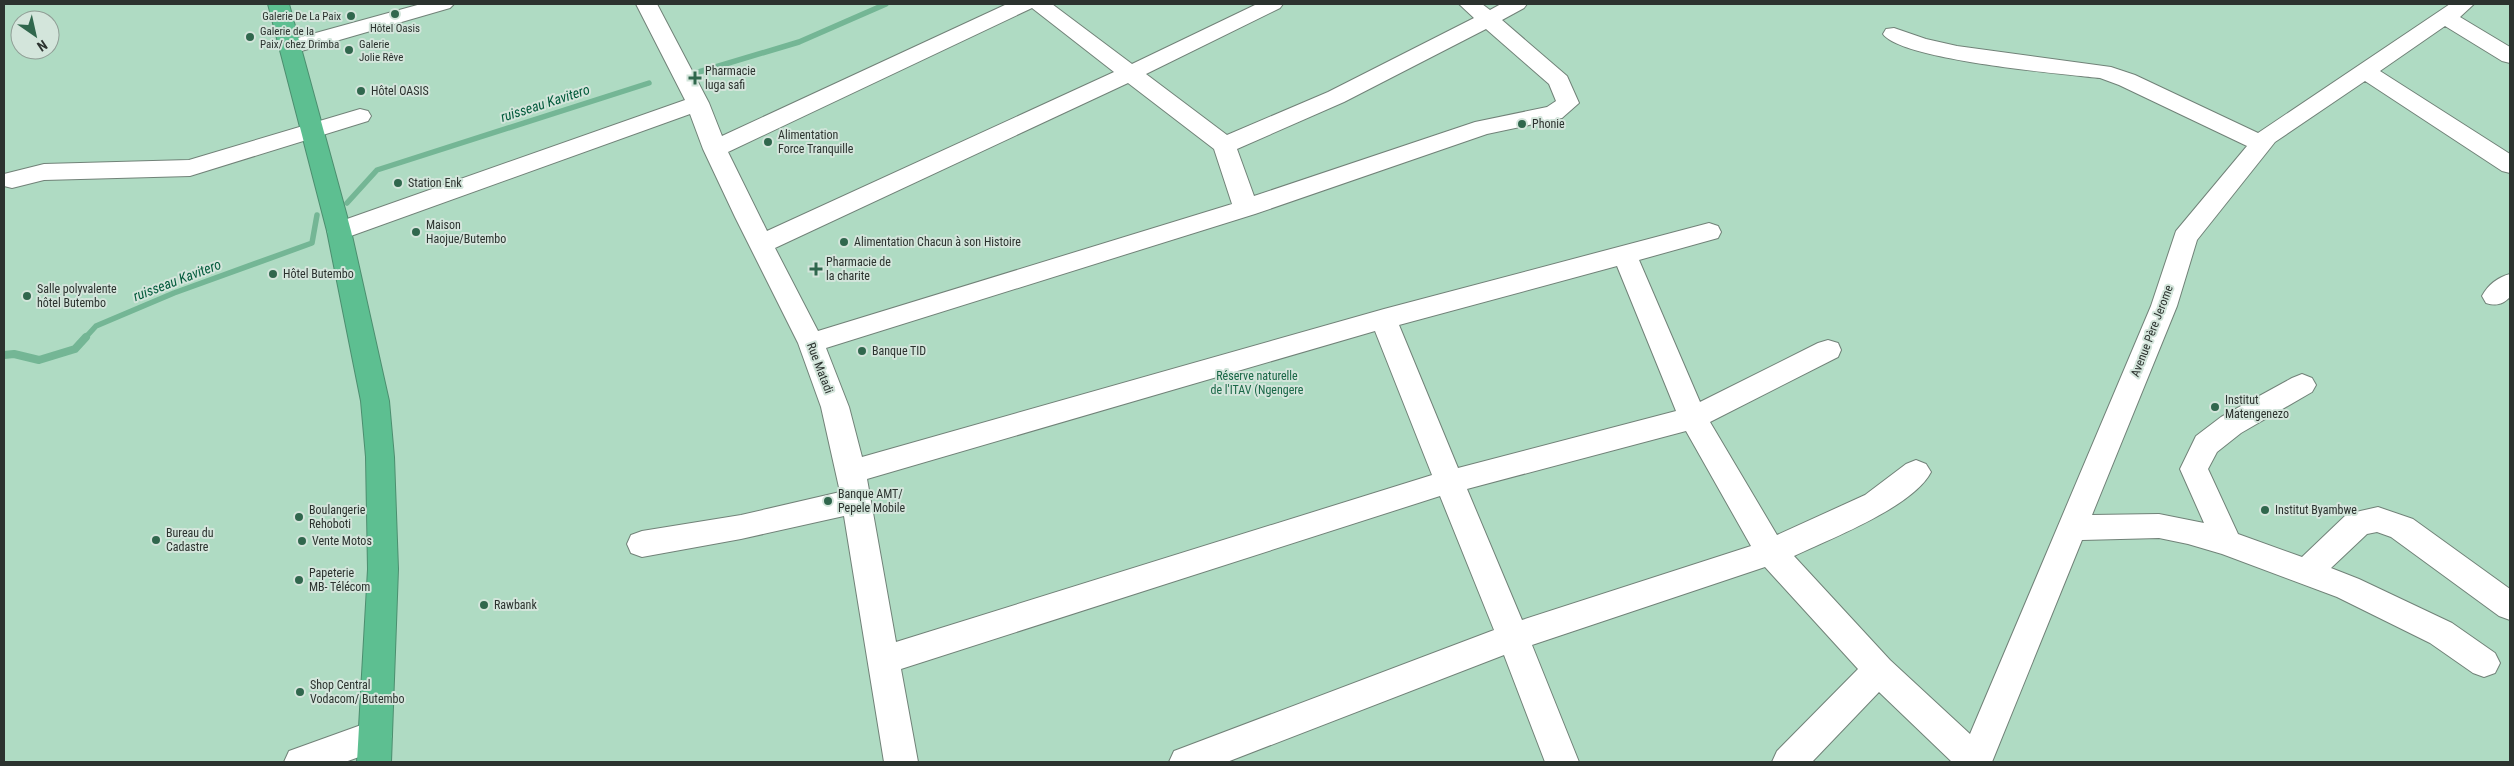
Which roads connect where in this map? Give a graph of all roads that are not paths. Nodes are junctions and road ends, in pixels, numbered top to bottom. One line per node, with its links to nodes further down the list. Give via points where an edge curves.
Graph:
1 (278, 4): 13 (highway)
2 (443, 4): 13 (street)
3 (646, 4): 17 (street, Rue Matadi)
4 (1024, 4): 22 (street)
5 (1039, 4): 16 (street)
6 (1273, 4): 16 (street)
7 (1468, 4): 11 (street)
8 (1517, 4): 11 (street)
9 (2464, 4): 10 (street, Avenue Père Jerome)
10 (2445, 17): 14 (street); 15 (street, Avenue Père Jerome)
11 (1489, 18): 21 (street, via 1399,67 1278,125); 25 (street, via 1559,82 1568,103 1554,113 1482,127)
12 (1894, 34): 20 (street, via 1957,53 2103,72 2128,80)
13 (291, 47): 19 (highway)
14 (2510, 56)
15 (2365, 71): 20 (street, Avenue Père Jerome, via 2267,137); 23 (street)
16 (1131, 73): 21 (street); 28 (street)
17 (698, 103): 22 (street, Rue Matadi); 26 (street)
18 (360, 116): 19 (street)
19 (312, 129): 24 (street, via 190,168 44,172); 26 (highway)
20 (2262, 144): 38 (street, Avenue Père Jerome, via 2185,237 2164,306)
21 (1224, 145): 25 (street)
22 (715, 149): 28 (street, Rue Matadi)
23 (2510, 165)
24 (12, 180)
25 (1246, 208): 31 (street)
26 (339, 231): 48 (highway, via 375,402 380,457 383,569)
27 (1709, 232): 29 (street)
28 (762, 244): 31 (street, Rue Matadi)
29 (1624, 253): 30 (street); 34 (street)
30 (1384, 319): 36 (street); 37 (street)
31 (811, 343): 37 (street, Rue Matadi, via 835,408)
32 (1828, 350): 34 (street)
33 (2302, 385): 39 (street, via 2231,424 2206,444 2194,469 2218,516)
34 (1693, 418): 36 (street); 41 (street)
35 (1916, 472): 41 (street, via 1875,504)
36 (1448, 482): 44 (street); 45 (street)
37 (854, 486): 40 (street, via 742,528); 45 (street, Rue Matadi)
38 (2073, 528): 39 (street, via 2158,526); 54 (street, Avenue Père Jerome)
39 (2226, 542): 42 (street)
40 (642, 544)
41 (1771, 552): 44 (street); 47 (street)
42 (2306, 573): 43 (street, via 2358,523 2378,519 2402,528); 46 (street, via 2348,588 2441,633)
43 (2510, 606)
44 (1514, 637): 51 (street); 52 (street)
45 (884, 660): 50 (street, Rue Matadi)
46 (2484, 663)
47 (1879, 670): 53 (street); 54 (street)
48 (374, 749): 49 (street)
49 (300, 762)
50 (901, 762)
51 (1186, 762)
52 (1562, 762)
53 (1789, 762)
54 (1975, 762)

